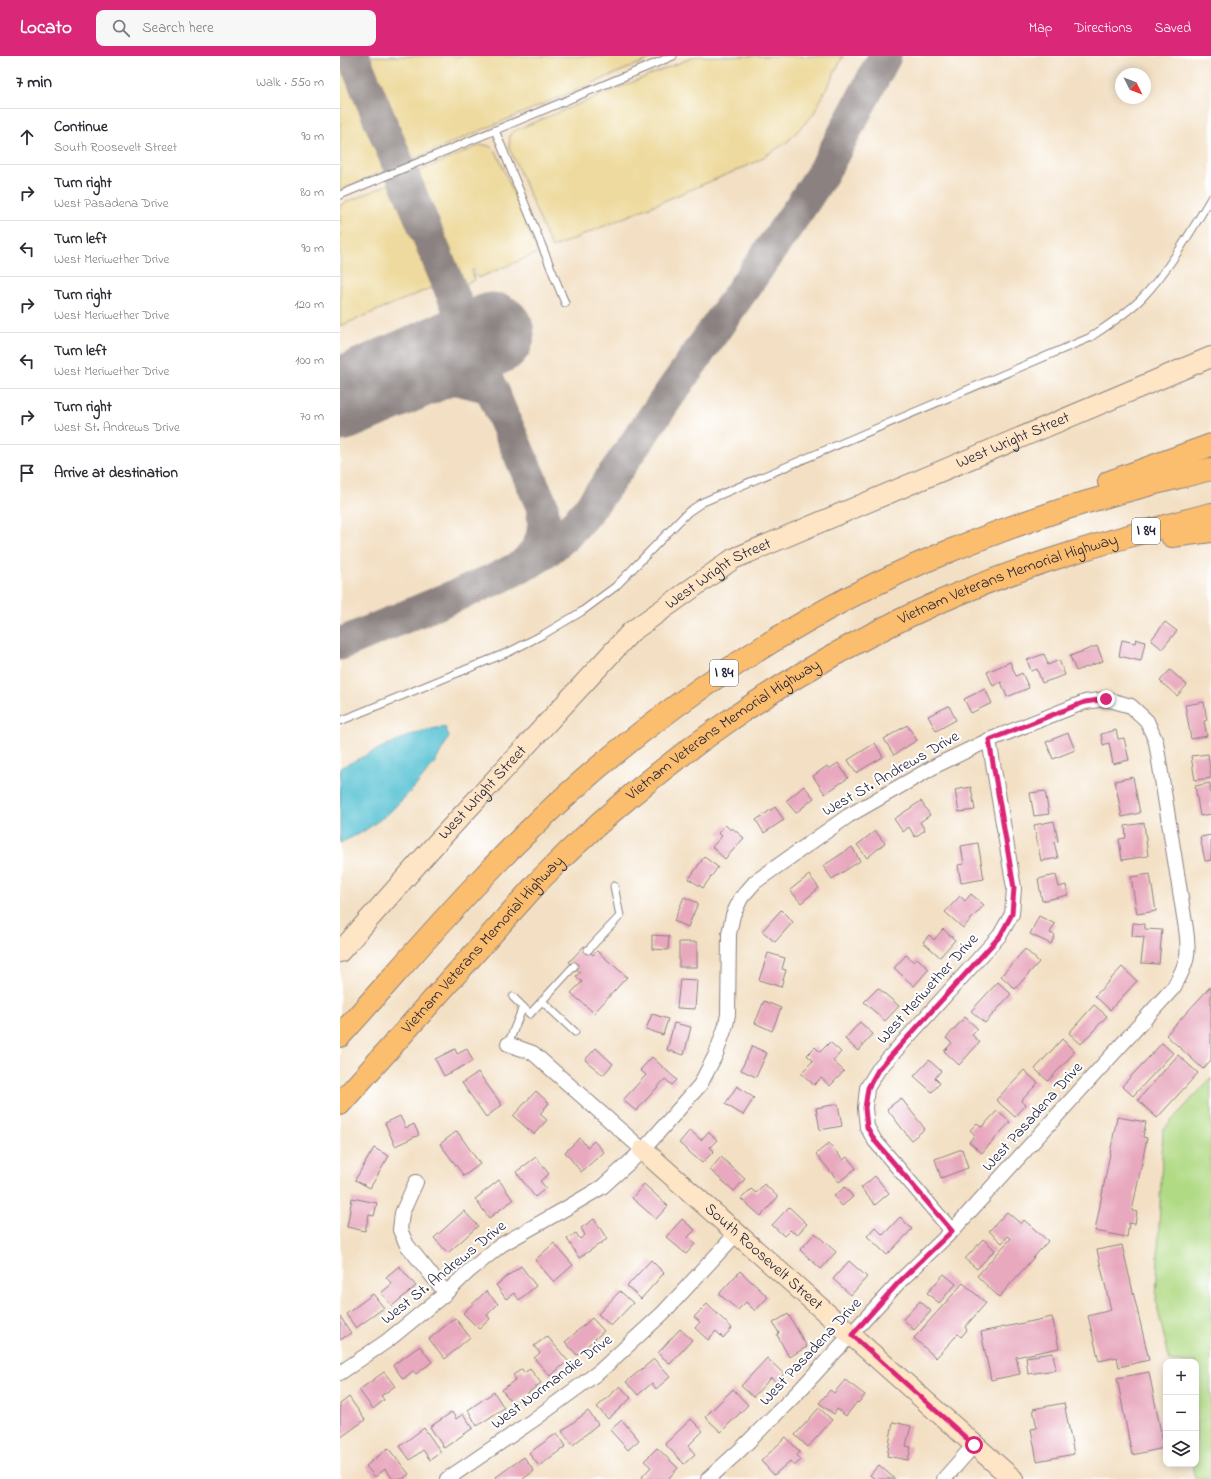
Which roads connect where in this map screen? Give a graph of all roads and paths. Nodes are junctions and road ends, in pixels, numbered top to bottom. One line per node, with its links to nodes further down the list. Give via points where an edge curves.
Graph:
1 (673, 56): 2 (lane)
2 (495, 130): 3 (lane); 5 (lane)
3 (340, 195)
4 (1211, 198): 14 (lane, via 1180,249 1141,299 1089,338 703,502 688,512 615,587 581,612 511,651)
5 (565, 303)
6 (1211, 357): 18 (street, West Wright Street, via 733,559 631,632 430,849)
7 (1211, 445): 12 (highway, via 1096,487)
8 (1211, 469): 12 (highway, I 84, via 1068,508)
9 (1211, 514): 11 (highway, Vietnam Veterans Memorial Highway / I 84)
10 (1211, 531): 11 (highway)
11 (1082, 549): 26 (highway, Vietnam Veterans Memorial Highway / I 84, via 943,600 870,636 783,686 700,742 659,773 569,850)
12 (944, 553): 24 (highway, I 84, via 850,598 771,642 652,724 605,762 533,827 474,887)
13 (1131, 706): 15 (street, West St. Andrews Drive, via 1106,699 1085,702); 29 (street, West Pasadena Drive, via 1147,721 1156,742 1186,929 1188,947 1185,967 1174,987)
14 (340, 721)
15 (989, 740): 27 (street, West St. Andrews Drive, via 937,764 848,816 755,882 733,915 729,934 728,1014 716,1054 700,1085); 29 (street, West Meriwether Drive, via 1014,888 1012,914 1000,936 878,1070 868,1088 865,1108 867,1127 875,1141)
16 (614, 886): 17 (lane, via 620,916)
17 (588, 950)
18 (340, 952)
19 (574, 966): 21 (lane)
20 (513, 997): 22 (lane)
21 (542, 1001): 22 (lane, via 530,1014); 23 (lane)
22 (523, 1007): 25 (lane)
23 (575, 1032)
24 (340, 1036)
25 (508, 1044): 27 (street, South Roosevelt Street, via 533,1053)
26 (340, 1104)
27 (643, 1150): 30 (street, South Roosevelt Street); 31 (street, West St. Andrews Drive, via 602,1187 501,1245)
28 (416, 1182): 31 (street, via 402,1213 400,1230 407,1245)
29 (952, 1231): 32 (street, West Pasadena Drive, via 899,1282)
30 (737, 1233): 32 (street, South Roosevelt Street); 35 (street, West Normandie Drive, via 663,1314 600,1371)
31 (446, 1293): 33 (street, West St. Andrews Drive, via 387,1341)
32 (852, 1335): 34 (street, South Roosevelt Street); 36 (street, West Pasadena Drive, via 739,1451)
33 (340, 1373)
34 (974, 1445): 37 (street); 38 (street, South Roosevelt Street)
35 (447, 1479)
36 (708, 1479)
37 (944, 1479)
38 (1013, 1479)

